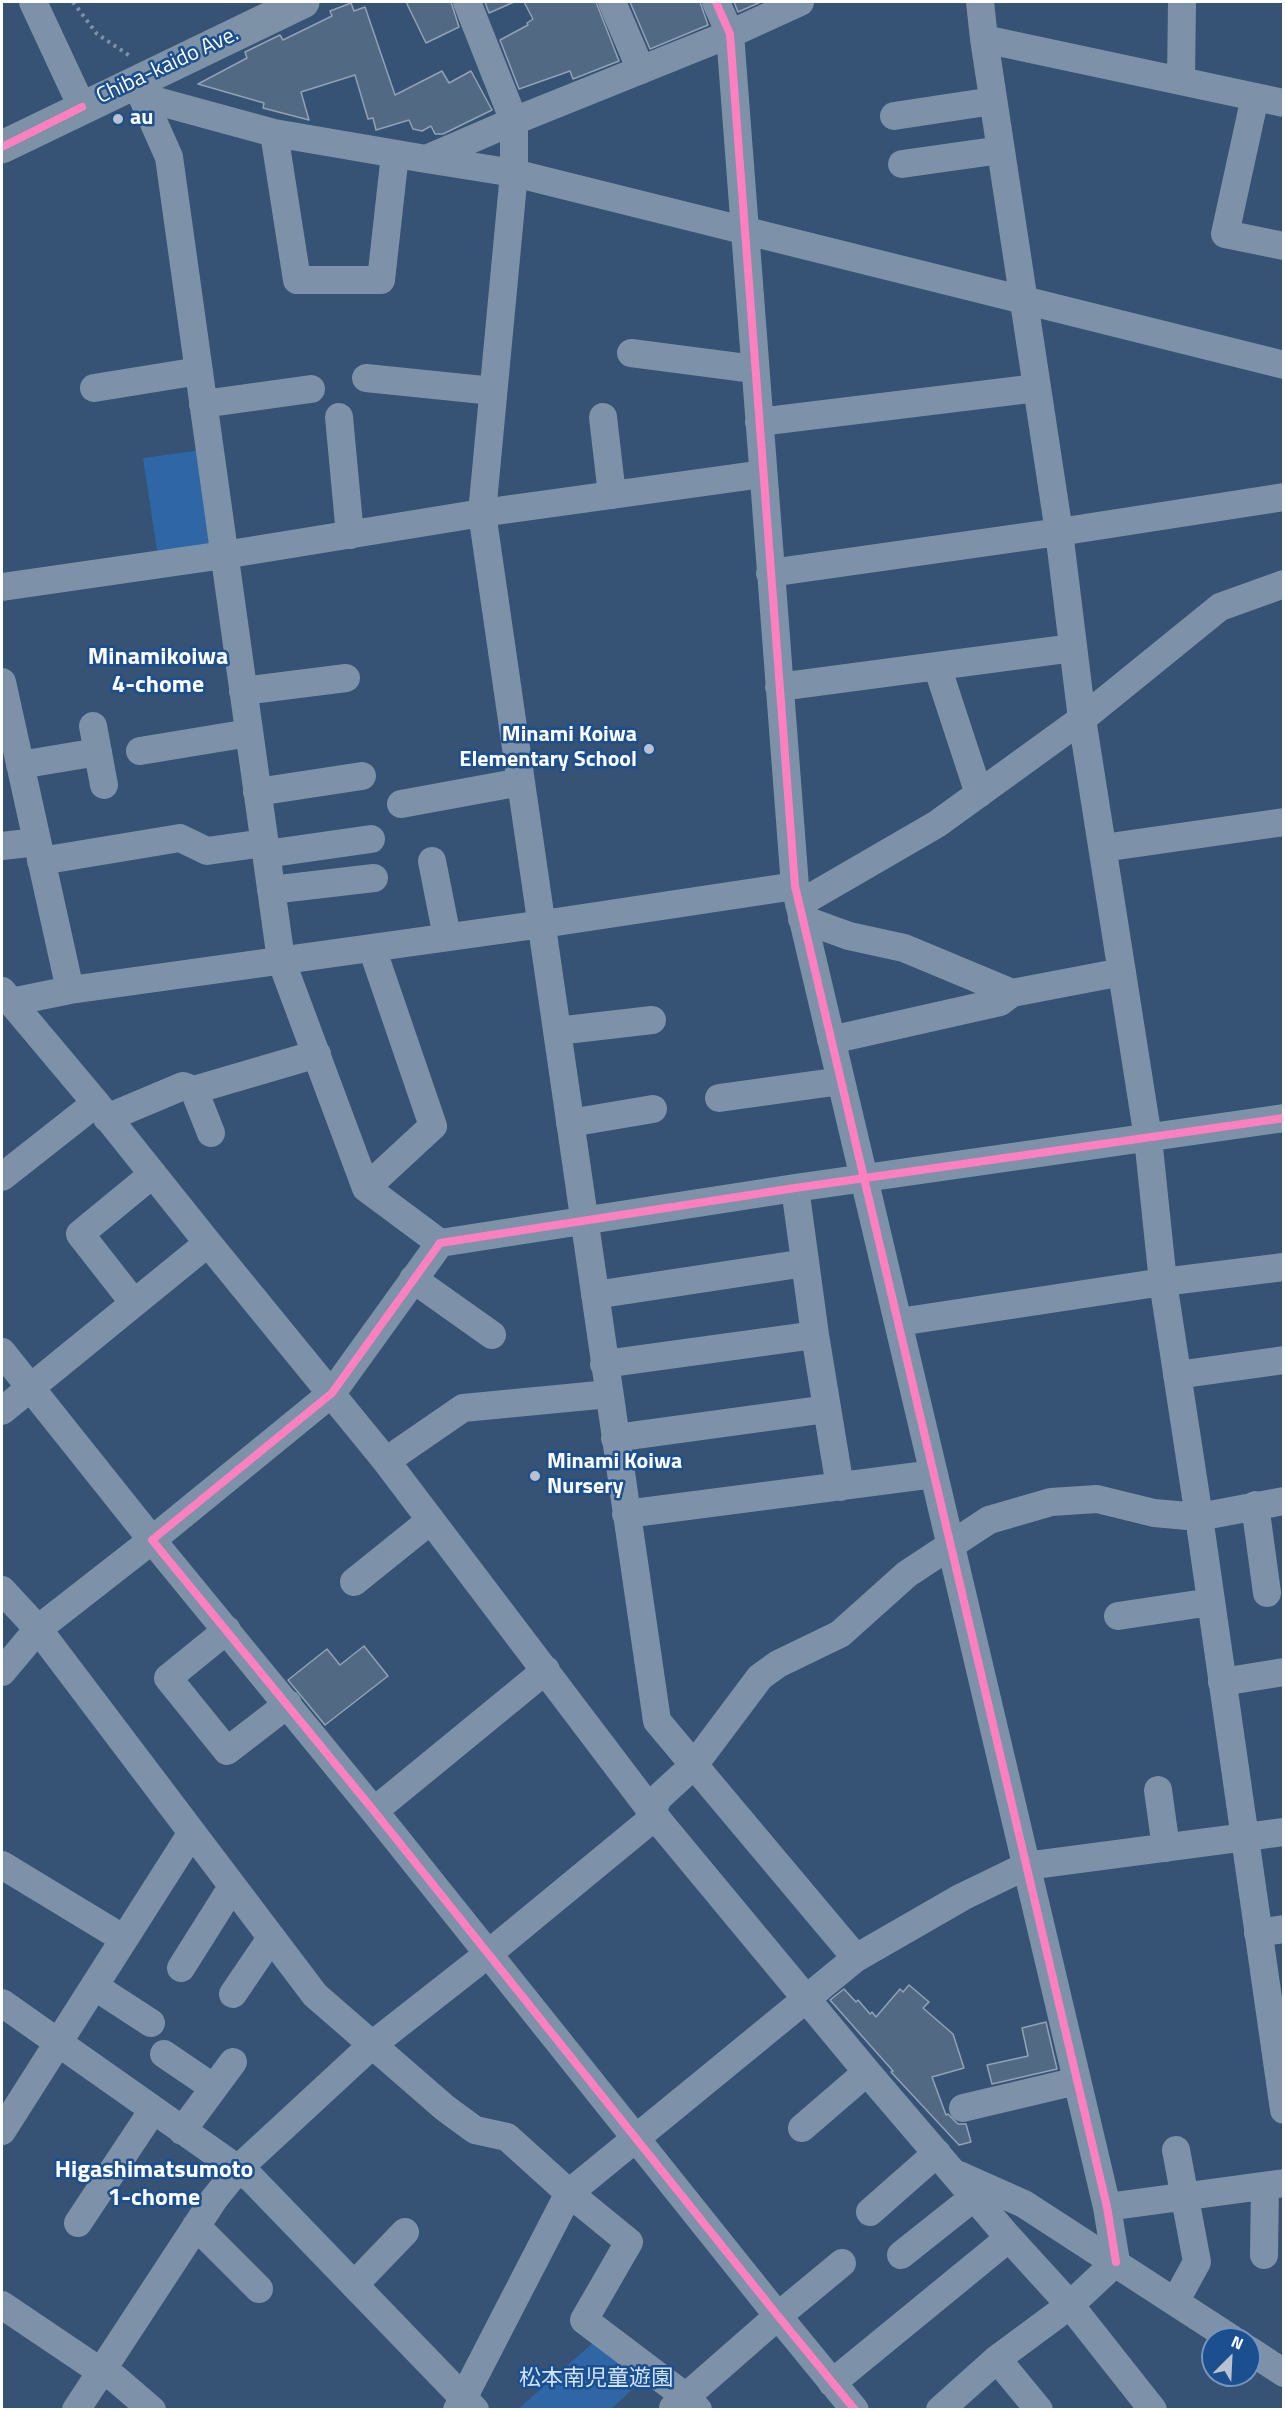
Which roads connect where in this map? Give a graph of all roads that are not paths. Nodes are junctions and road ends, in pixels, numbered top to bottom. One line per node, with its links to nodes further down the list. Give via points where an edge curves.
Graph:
1 (33, 2): 17 (street)
2 (303, 2): 12 (highway, Chiba-kaido Ave.)
3 (467, 2): 19 (street)
4 (612, 2): 11 (street)
5 (716, 2): 9 (street)
6 (800, 2): 9 (street)
7 (980, 2): 10 (street)
8 (1182, 2): 13 (street)
9 (729, 34): 11 (street); 27 (street)
10 (984, 39): 13 (street); 15 (street)
11 (641, 70): 19 (street)
12 (138, 80): 17 (highway, Chiba-kaido Ave.); 20 (street); 33 (street, via 169,158)
13 (1181, 80): 14 (street)
14 (1255, 97): 16 (street); 28 (street, via 1225,234)
15 (993, 101): 18 (street); 22 (street)
16 (1284, 103)
17 (82, 107): 21 (highway, Chiba-kaido Ave.)
18 (894, 116)
19 (514, 121): 24 (street); 26 (street)
20 (274, 133): 23 (street); 23 (street, via 297,280 381,280)
21 (2, 147)
22 (1001, 150): 25 (street); 29 (street)
23 (395, 154): 24 (street)
24 (426, 159): 26 (street)
25 (902, 164)
26 (514, 173): 27 (street); 38 (street)
27 (743, 231): 29 (street); 32 (street)
28 (1284, 246)
29 (1023, 300): 31 (street); 36 (street)
30 (631, 353): 32 (street)
31 (1284, 365)
32 (754, 369): 42 (street)
33 (199, 371): 35 (street); 39 (street)
34 (366, 378): 38 (street)
35 (94, 388)
36 (1037, 388): 42 (street); 47 (street)
37 (311, 389): 39 (street)
38 (493, 391): 46 (street)
39 (203, 404): 49 (street)
40 (339, 417): 48 (street)
41 (603, 417): 44 (street)
42 (759, 422): 43 (street)
43 (763, 474): 44 (street); 50 (street)
44 (612, 495): 46 (street)
45 (1284, 497): 47 (street)
46 (482, 513): 48 (street); 64 (street)
47 (1059, 532): 50 (street); 53 (street)
48 (350, 534): 49 (street)
49 (224, 555): 52 (street); 57 (street)
50 (770, 573): 56 (street)
51 (1284, 584): 59 (street, via 1220,607)
52 (2, 587)
53 (1073, 648): 54 (street); 59 (street)
54 (937, 666): 56 (street); 67 (street)
55 (346, 678): 57 (street)
56 (778, 687): 78 (street)
57 (243, 691): 60 (street)
58 (3, 693): 62 (street)
59 (1082, 719): 67 (street); 73 (street)
60 (249, 733): 61 (street); 66 (street)
61 (140, 751)
62 (20, 765): 65 (street, via 96,739); 74 (street)
63 (362, 776): 66 (street)
64 (521, 782): 68 (street); 79 (street)
65 (104, 785)
66 (257, 792): 72 (street)
67 (979, 794): 78 (street, via 937,824)
68 (401, 804)
69 (1284, 822): 73 (street)
70 (371, 839): 72 (street)
71 (2, 846): 74 (street)
72 (265, 848): 74 (street, via 207,851 180,838); 77 (street)
73 (1103, 848): 83 (street)
74 (39, 851): 84 (street)
75 (432, 861): 80 (street)
76 (374, 878): 77 (street)
77 (271, 890): 82 (street)
78 (799, 903): 79 (street); 85 (street, via 849,936 904,948); 89 (street)
79 (543, 924): 80 (street); 88 (street)
80 (447, 937): 81 (street)
81 (372, 948): 82 (street); 103 (street, via 433,1126)
82 (280, 960): 84 (street); 90 (street)
83 (1122, 972): 85 (street); 99 (street)
84 (70, 990): 86 (street)
85 (1012, 993): 89 (street, via 1000,1002)
86 (6, 997): 95 (street)
87 (652, 1020): 88 (street)
88 (557, 1031): 97 (street)
89 (831, 1040): 91 (street)
90 (317, 1054): 92 (street); 103 (street)
91 (841, 1081): 93 (street); 102 (street)
92 (194, 1090): 95 (street, via 183,1086); 98 (street)
93 (719, 1098)
94 (653, 1109): 97 (street)
95 (101, 1111): 100 (street); 101 (street)
96 (1284, 1118): 99 (street)
97 (570, 1124): 105 (street)
98 (211, 1133)
99 (1148, 1138): 102 (street); 111 (street)
100 (153, 1174): 106 (street); 113 (street, via 80,1234)
101 (2, 1177)
102 (864, 1178): 104 (street); 114 (street)
103 (366, 1188): 107 (street)
104 (795, 1188): 105 (street); 108 (street)
105 (584, 1221): 107 (street); 112 (street)
106 (208, 1243): 113 (street); 122 (street)
107 (440, 1244): 110 (street)
108 (805, 1263): 112 (street); 116 (street)
109 (1284, 1267): 111 (street)
110 (413, 1279): 115 (street); 122 (street)
111 (1163, 1282): 114 (street); 120 (street)
112 (595, 1295): 119 (street)
113 (134, 1303): 121 (street)
114 (899, 1322): 128 (street)
115 (492, 1335)
116 (815, 1335): 119 (street); 124 (street)
117 (2, 1352): 121 (street)
118 (1284, 1360): 120 (street)
119 (604, 1364): 123 (street)
120 (1177, 1375): 133 (street)
121 (30, 1388): 125 (street); 135 (street)
122 (332, 1393): 127 (street); 135 (street)
123 (609, 1394): 126 (street); 127 (street, via 464,1408)
124 (827, 1409): 126 (street); 129 (street)
125 (2, 1411)
126 (615, 1438): 132 (street)
127 (386, 1461): 134 (street)
128 (934, 1474): 129 (street); 136 (street)
129 (840, 1487): 132 (street)
130 (1284, 1501): 131 (street)
131 (1255, 1505): 133 (street); 139 (street)
132 (626, 1514): 149 (street, via 657,1721)
133 (1199, 1517): 136 (street, via 1154,1513 1097,1499 1051,1502 989,1520); 140 (street)
134 (431, 1520): 137 (street); 144 (street)
135 (152, 1540): 142 (street); 143 (street)
136 (950, 1545): 149 (street, via 907,1574 840,1634 760,1677); 158 (street)
137 (354, 1582)
138 (2, 1590): 142 (street)
139 (1267, 1593)
140 (1211, 1602): 141 (street); 147 (street)
141 (1118, 1616)
142 (38, 1629): 145 (street); 154 (street)
143 (227, 1630): 148 (street); 148 (street, via 168,1678 227,1751)
144 (546, 1670): 151 (street); 152 (street)
145 (2, 1672)
146 (1284, 1672): 147 (street)
147 (1222, 1682): 155 (street)
148 (288, 1704): 151 (street)
149 (694, 1766): 152 (street, via 658,1798); 164 (street)
150 (1158, 1790): 156 (street)
151 (374, 1811): 163 (street)
152 (651, 1811): 163 (street, via 647,1823); 168 (street)
153 (1284, 1832): 155 (street)
154 (191, 1834): 159 (street); 162 (street)
155 (1244, 1838): 156 (street); 160 (street)
156 (1166, 1848): 158 (street)
157 (2, 1865): 162 (street)
158 (1026, 1866): 164 (street, via 962,1897); 176 (street)
159 (232, 1887): 161 (street); 165 (street)
160 (1271, 1931): 180 (street)
161 (272, 1938): 167 (street); 172 (street, via 315,1995)
162 (124, 1939): 166 (street)
163 (488, 1954): 172 (street); 184 (street)
164 (856, 1958): 168 (street)
165 (181, 1968)
166 (94, 1986): 170 (street); 171 (street)
167 (233, 1994)
168 (808, 1998): 175 (street); 184 (street)
169 (2, 2003): 171 (street)
170 (151, 2023)
171 (58, 2042): 179 (street); 183 (street)
172 (372, 2045): 187 (street); 189 (street, via 475,2130 507,2137)
173 (164, 2054): 177 (street)
174 (233, 2062): 177 (street)
175 (867, 2072): 181 (street); 186 (street)
176 (1077, 2081): 178 (street); 192 (street)
177 (214, 2088): 182 (street)
178 (963, 2108)
179 (153, 2110): 182 (street); 194 (street)
180 (1284, 2110)
181 (802, 2128)
182 (182, 2130): 187 (street)
183 (2, 2131)
184 (636, 2136): 189 (street); 207 (street)
185 (1176, 2150): 191 (street)
186 (945, 2163): 190 (street); 193 (street); 200 (street, via 1024,2204)
187 (239, 2168): 195 (street); 202 (street)
188 (1274, 2184): 191 (street); 199 (street)
189 (569, 2193): 214 (street, via 629,2242 584,2320); 215 (street)
190 (974, 2197): 197 (street); 198 (street)
191 (1185, 2197): 192 (street); 204 (street, via 1197,2262)
192 (1107, 2207): 200 (street)
193 (870, 2211)
194 (78, 2223)
195 (196, 2226): 203 (street); 211 (street)
196 (405, 2232): 202 (street)
197 (1009, 2238): 206 (street); 213 (street)
198 (901, 2255)
199 (1264, 2255)
200 (1116, 2262): 204 (street); 206 (street)
201 (842, 2263): 207 (street)
202 (354, 2285): 215 (street)
203 (259, 2289)
204 (1175, 2302): 208 (street)
205 (2, 2305): 211 (street)
206 (1070, 2305): 210 (street); 221 (street)
207 (778, 2316): 213 (street); 214 (street)
208 (1214, 2327)
209 (1261, 2358): 212 (street)
210 (997, 2359): 219 (street); 220 (street)
211 (101, 2370): 216 (street); 217 (street)
212 (1284, 2373)
213 (832, 2383): 218 (street)
214 (685, 2405)
215 (465, 2406)
216 (76, 2409)
217 (152, 2409)
218 (855, 2409)
219 (939, 2409)
220 (1039, 2409)
221 (1153, 2409)

